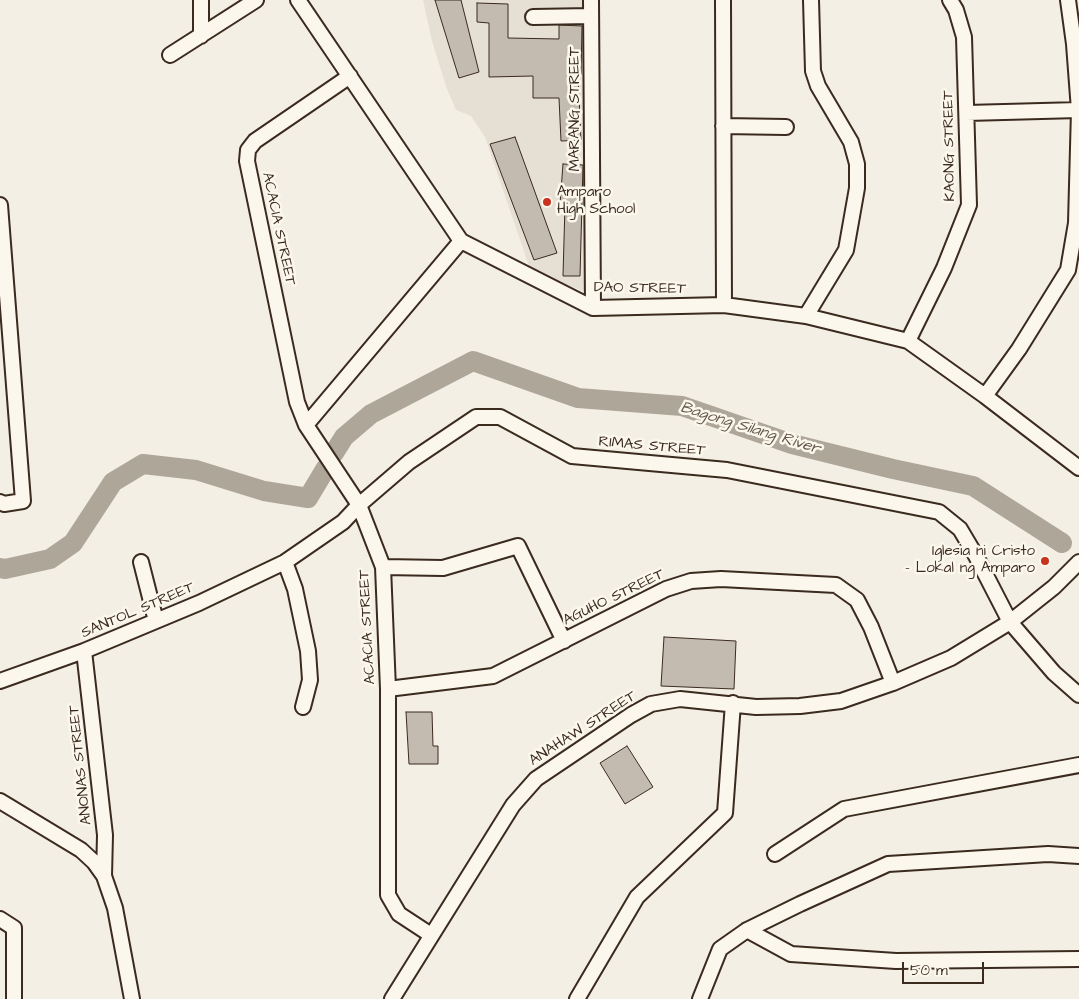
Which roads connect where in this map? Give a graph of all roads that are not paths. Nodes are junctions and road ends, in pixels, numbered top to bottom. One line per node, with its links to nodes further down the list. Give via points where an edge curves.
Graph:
1 (201, 0): 11 (street)
2 (256, 0): 11 (street)
3 (298, 0): 13 (street, DAO STREET)
4 (591, 0): 9 (street, MARANG STREET)
5 (723, 0): 16 (street)
6 (811, 0): 22 (street, via 813,71 818,86 851,142 857,164 858,188 846,250)
7 (950, 0): 15 (street, KAONG STREET, via 964,37)
8 (1068, 0): 14 (street)
9 (591, 16): 10 (street); 21 (street, MARANG STREET)
10 (533, 17)
11 (201, 36): 12 (street)
12 (170, 55)
13 (350, 76): 19 (street, DAO STREET); 25 (street, ACACIA STREET, via 255,141 248,150 247,161 297,402)
14 (1079, 110): 15 (street); 24 (street, via 1076,223 1068,270 1019,349)
15 (967, 113): 23 (street, KAONG STREET, via 969,205 944,268)
16 (724, 126): 17 (street); 20 (street)
17 (786, 127)
18 (0, 205): 27 (street, via 23,501)
19 (461, 241): 21 (street, DAO STREET); 25 (street)
20 (724, 305): 21 (street, DAO STREET); 22 (street, DAO STREET)
21 (593, 308)
22 (806, 316): 23 (street, DAO STREET)
23 (908, 341): 24 (street, DAO STREET)
24 (985, 396): 26 (street, DAO STREET)
25 (306, 425): 28 (street, ACACIA STREET)
26 (1079, 468)
27 (0, 502)
28 (359, 505): 30 (street, RIMAS STREET, via 343,522); 32 (street, ACACIA STREET); 34 (street, RIMAS STREET, via 409,462 476,417 500,417 572,456 727,470 939,512 960,529)
29 (141, 562): 33 (street)
30 (284, 562): 33 (street, SANTOL STREET); 42 (street, via 295,589 308,651 310,680)
31 (1079, 562): 34 (street, ANAHAW STREET)
32 (383, 566): 35 (street, via 443,568 518,546); 39 (street, ACACIA STREET)
33 (156, 621): 36 (street, SANTOL STREET)
34 (1010, 622): 38 (street, ANAHAW STREET, via 951,658); 40 (street, RIMAS STREET)
35 (564, 641): 38 (street, AGUHO STREET, via 666,588 690,581 721,579 836,585 857,600); 39 (street, AGUHO STREET, via 493,676)
36 (84, 651): 37 (street, SANTOL STREET); 47 (street, ANONAS STREET, via 105,836)
37 (0, 681)
38 (893, 683): 41 (street, ANAHAW STREET, via 841,700 800,706)
39 (388, 689): 50 (street, ACACIA STREET, via 388,895 398,914)
40 (1079, 695)
41 (733, 704): 50 (street, ANAHAW STREET, via 680,698 651,704 536,779 500,823); 55 (street, via 725,813 637,897)
42 (302, 707)
43 (1079, 766): 45 (street, via 844,809)
44 (0, 800): 47 (street, via 81,850)
45 (775, 854)
46 (1079, 856): 49 (street, via 1048,854 888,864)
47 (104, 876): 53 (street, via 115,908)
48 (0, 919): 52 (street, via 14,928)
49 (747, 930): 51 (street, via 791,954 896,961); 56 (street, via 720,949)
50 (431, 935): 54 (street, ANAHAW STREET)
51 (1079, 960)
52 (14, 999)
53 (132, 999)
54 (392, 999)
55 (577, 999)
56 (700, 999)

